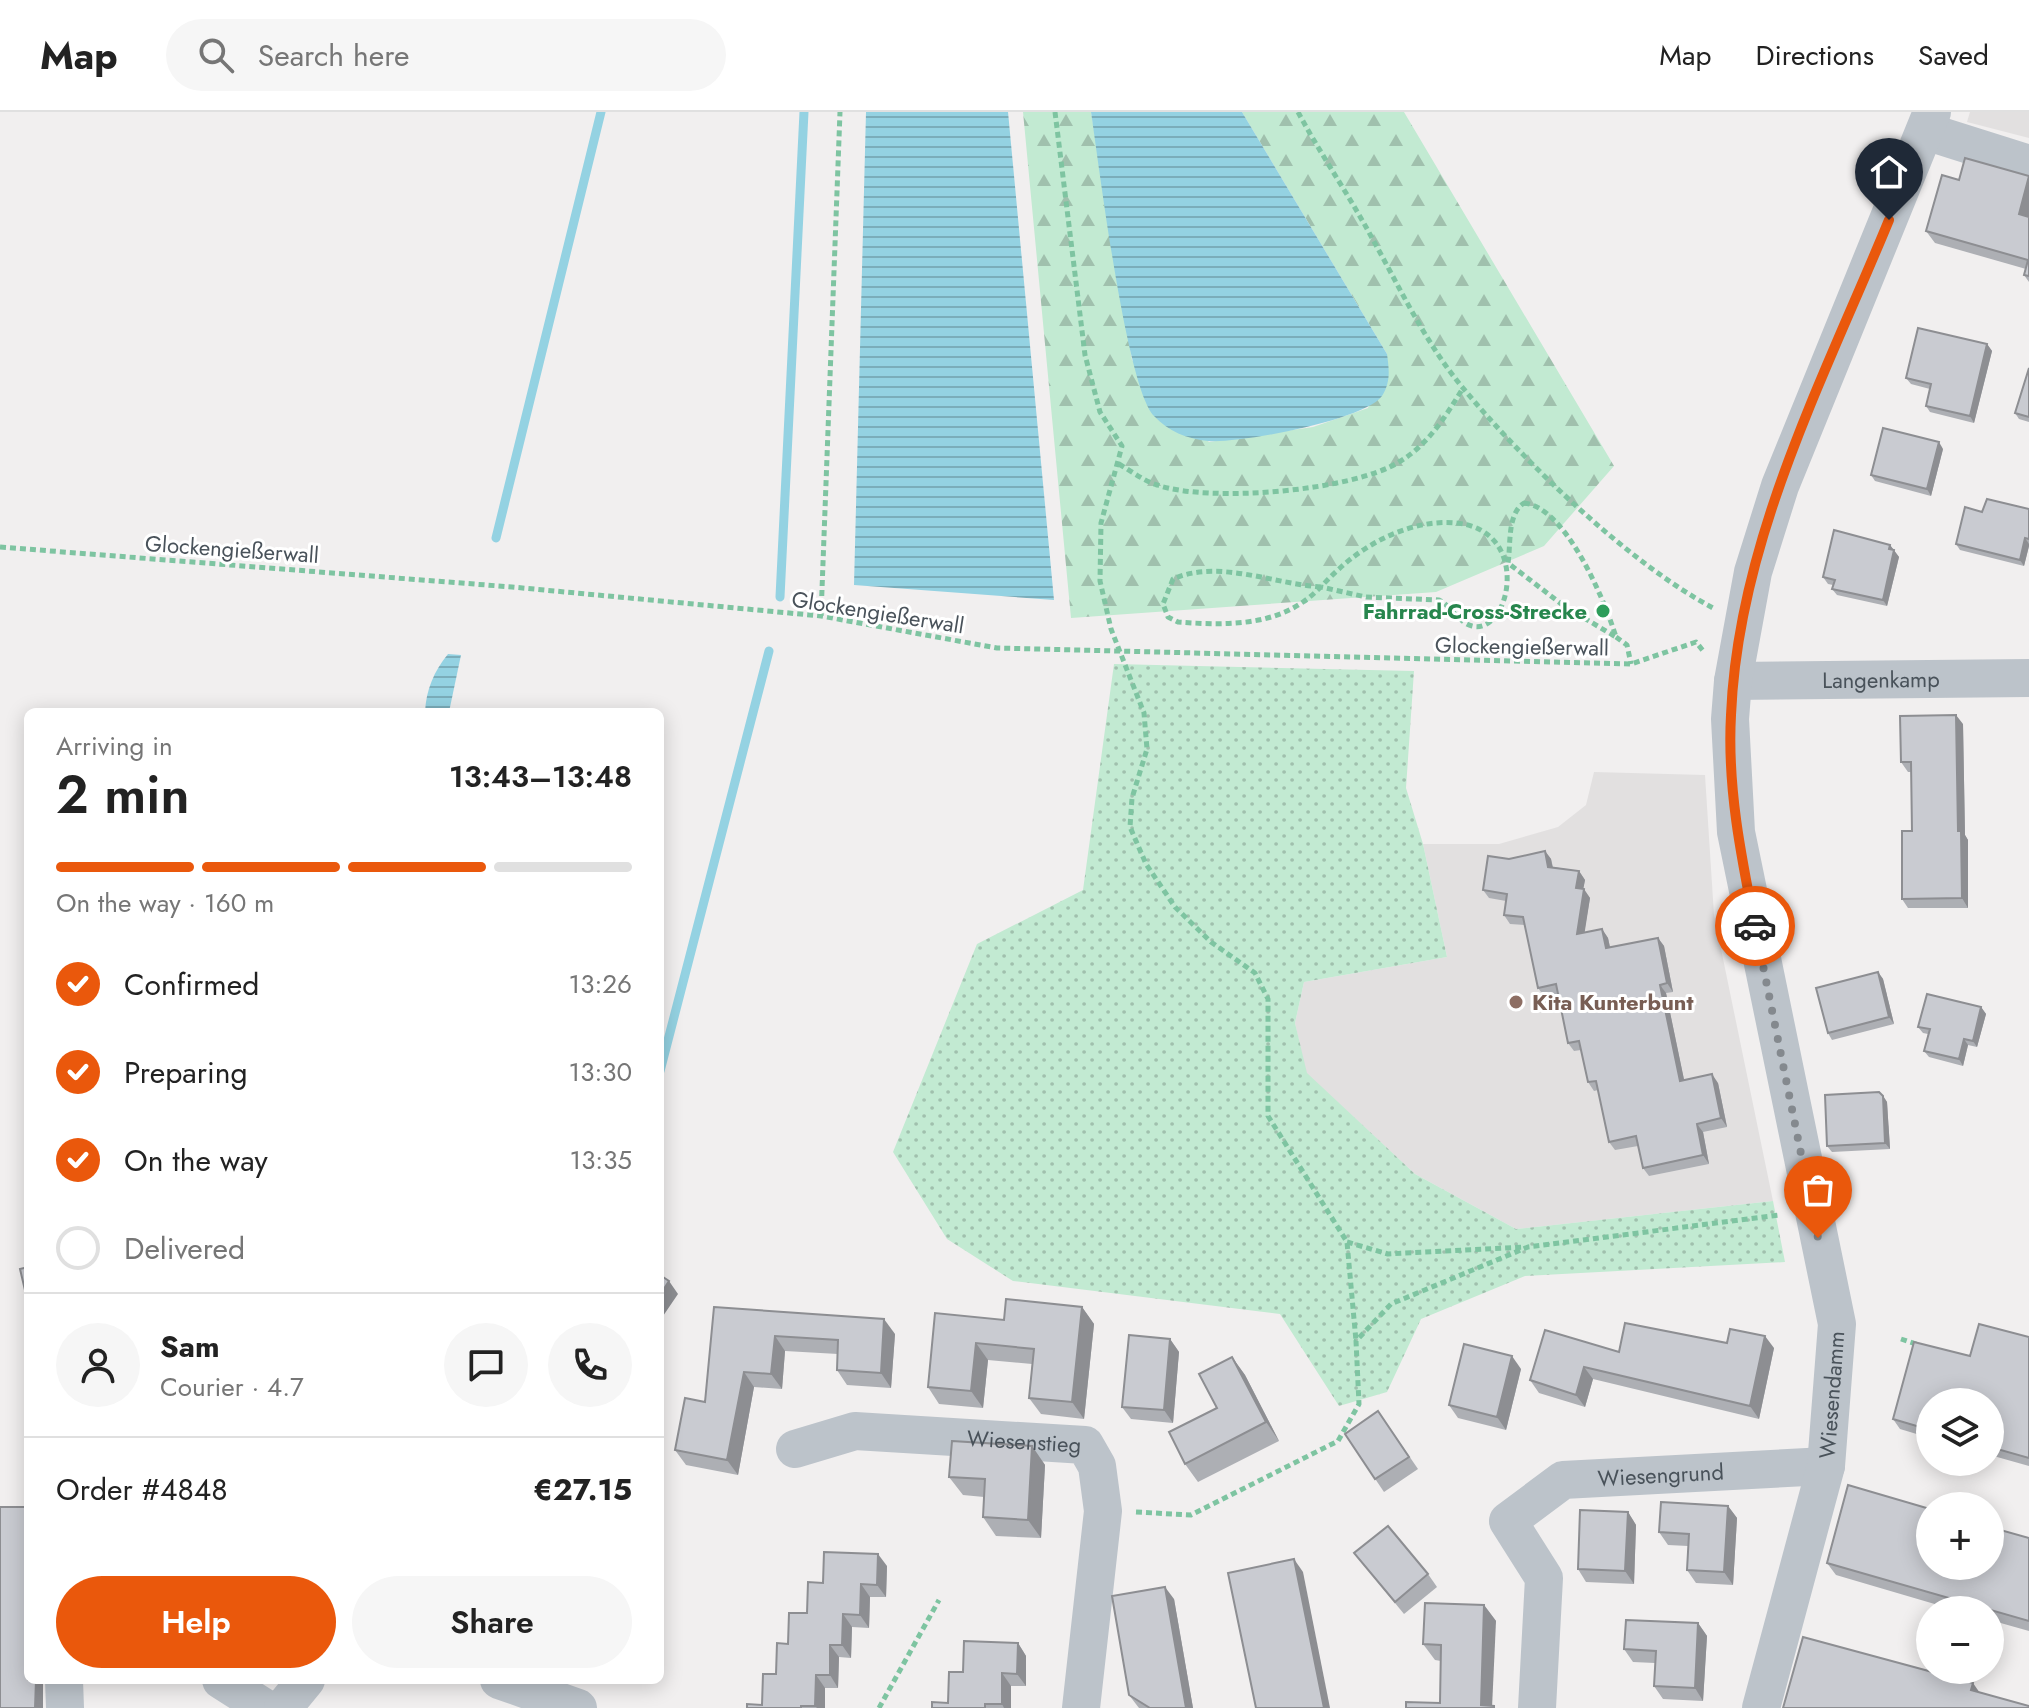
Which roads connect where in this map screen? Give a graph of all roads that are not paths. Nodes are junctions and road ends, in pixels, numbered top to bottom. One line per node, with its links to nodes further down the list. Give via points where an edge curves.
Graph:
1 (1929, 122): 2 (street); 4 (street, Wiesendamm, via 1780,486 1753,572)
2 (2029, 164)
3 (2029, 678): 4 (street, Langenkamp)
4 (1733, 681): 6 (street, Wiesendamm, via 1736,832 1837,1324)
5 (795, 1449): 15 (street, Wiesenstieg, via 855,1431 1085,1445 1097,1466 1103,1511)
6 (1826, 1466): 16 (street, Wiesengrund, via 1563,1480 1508,1521 1544,1578); 17 (street, Wiesendamm)
7 (64, 1684): 11 (street)
8 (227, 1684): 12 (street)
9 (303, 1684): 13 (street)
10 (515, 1684): 14 (street)
11 (65, 1708)
12 (265, 1708)
13 (283, 1708)
14 (578, 1708)
15 (1081, 1708)
16 (1537, 1708)
17 (1761, 1708)

